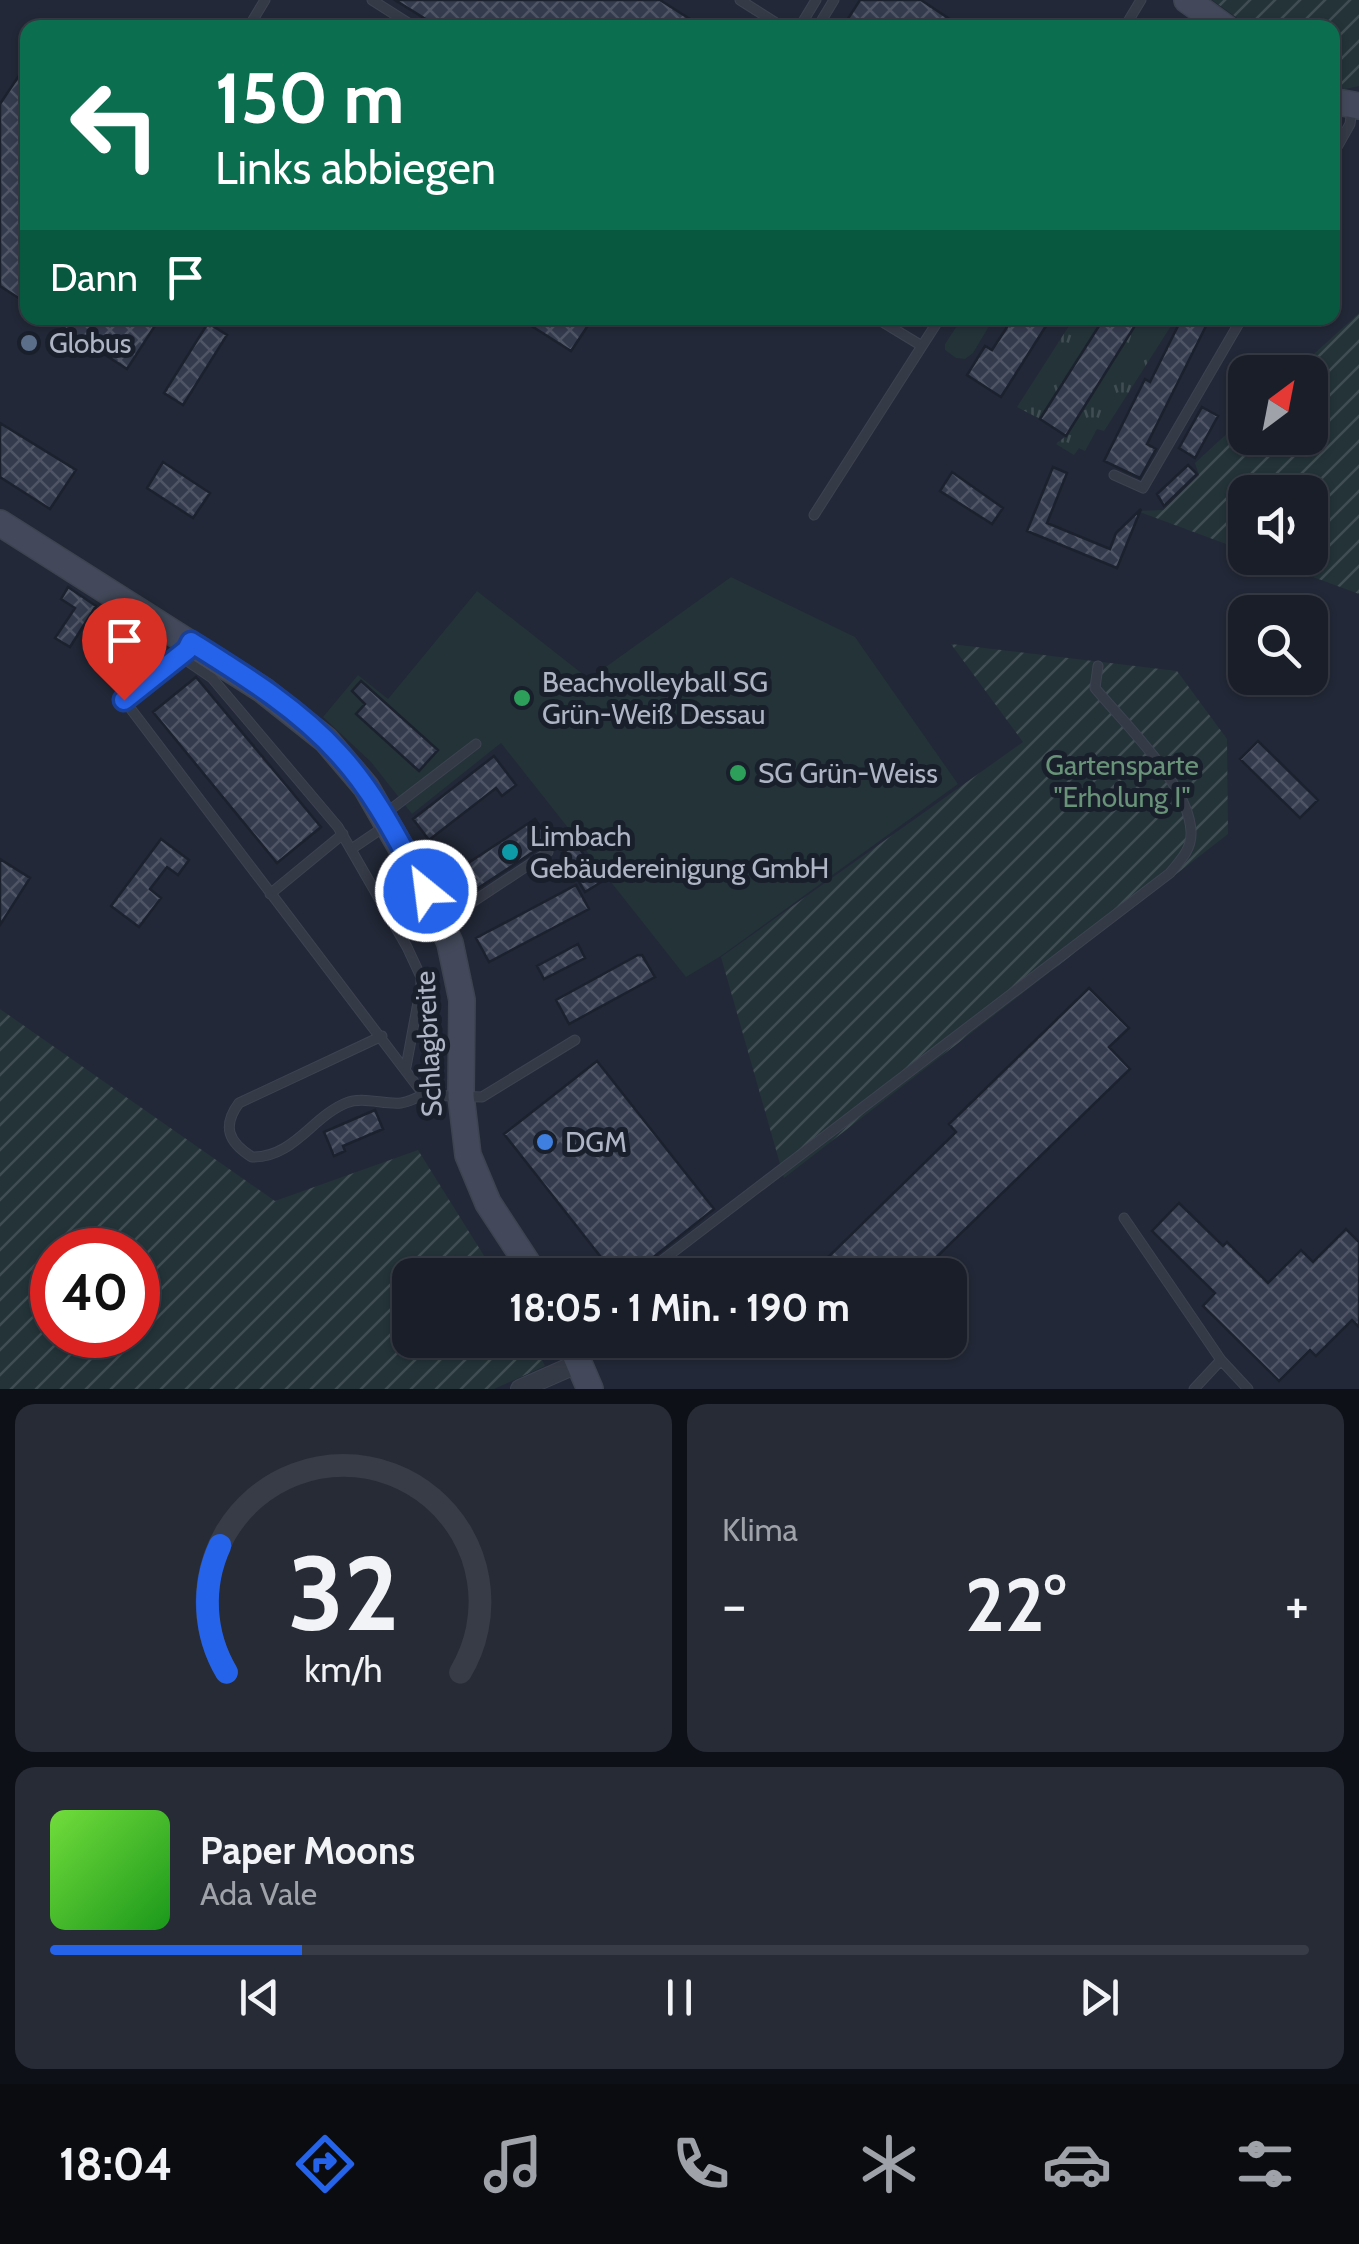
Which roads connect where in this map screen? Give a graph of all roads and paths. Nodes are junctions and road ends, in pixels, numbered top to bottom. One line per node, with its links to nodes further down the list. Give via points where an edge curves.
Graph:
1 (372, 0): 4 (lane)
2 (740, 0): 5 (lane)
3 (1187, 0): 6 (street)
4 (403, 20)
5 (771, 20)
6 (1217, 20)
7 (1348, 105): 8 (lane, via 1350,124)
8 (1340, 142)
9 (888, 325): 12 (lane)
10 (936, 325): 12 (lane)
11 (1238, 325): 13 (lane, via 1143,488)
12 (922, 346): 14 (lane)
13 (1114, 475)
14 (814, 516)
15 (0, 522): 16 (street, Schlagbreite)
16 (185, 649): 19 (street, Schlagbreite, via 263,690 326,740); 20 (lane); 23 (lane, via 124,700)
17 (1098, 666): 32 (lane, via 1095,688 1182,796 1191,832 1186,855)
18 (476, 744): 19 (lane)
19 (386, 820): 21 (lane); 24 (street, Schlagbreite)
20 (343, 834): 21 (lane); 23 (lane)
21 (352, 848): 27 (lane, via 421,976)
22 (548, 852): 24 (lane)
23 (270, 894): 25 (lane)
24 (442, 922): 29 (street, Schlagbreite, via 460,981)
25 (382, 1036): 27 (lane); 28 (lane, via 239,1103 228,1124 230,1138 252,1157 262,1157 297,1141 350,1101 402,1103)
26 (575, 1040): 29 (lane, via 482,1096)
27 (406, 1068): 28 (lane)
28 (424, 1094): 29 (lane)
29 (460, 1096): 31 (street, Schlagbreite, via 474,1173)
30 (1124, 1218): 35 (lane)
31 (524, 1258)
32 (664, 1258)
33 (565, 1358): 36 (street)
34 (577, 1358): 37 (street)
35 (1221, 1360): 38 (lane); 39 (lane)
36 (520, 1389)
37 (590, 1389)
38 (1194, 1389)
39 (1248, 1389)

